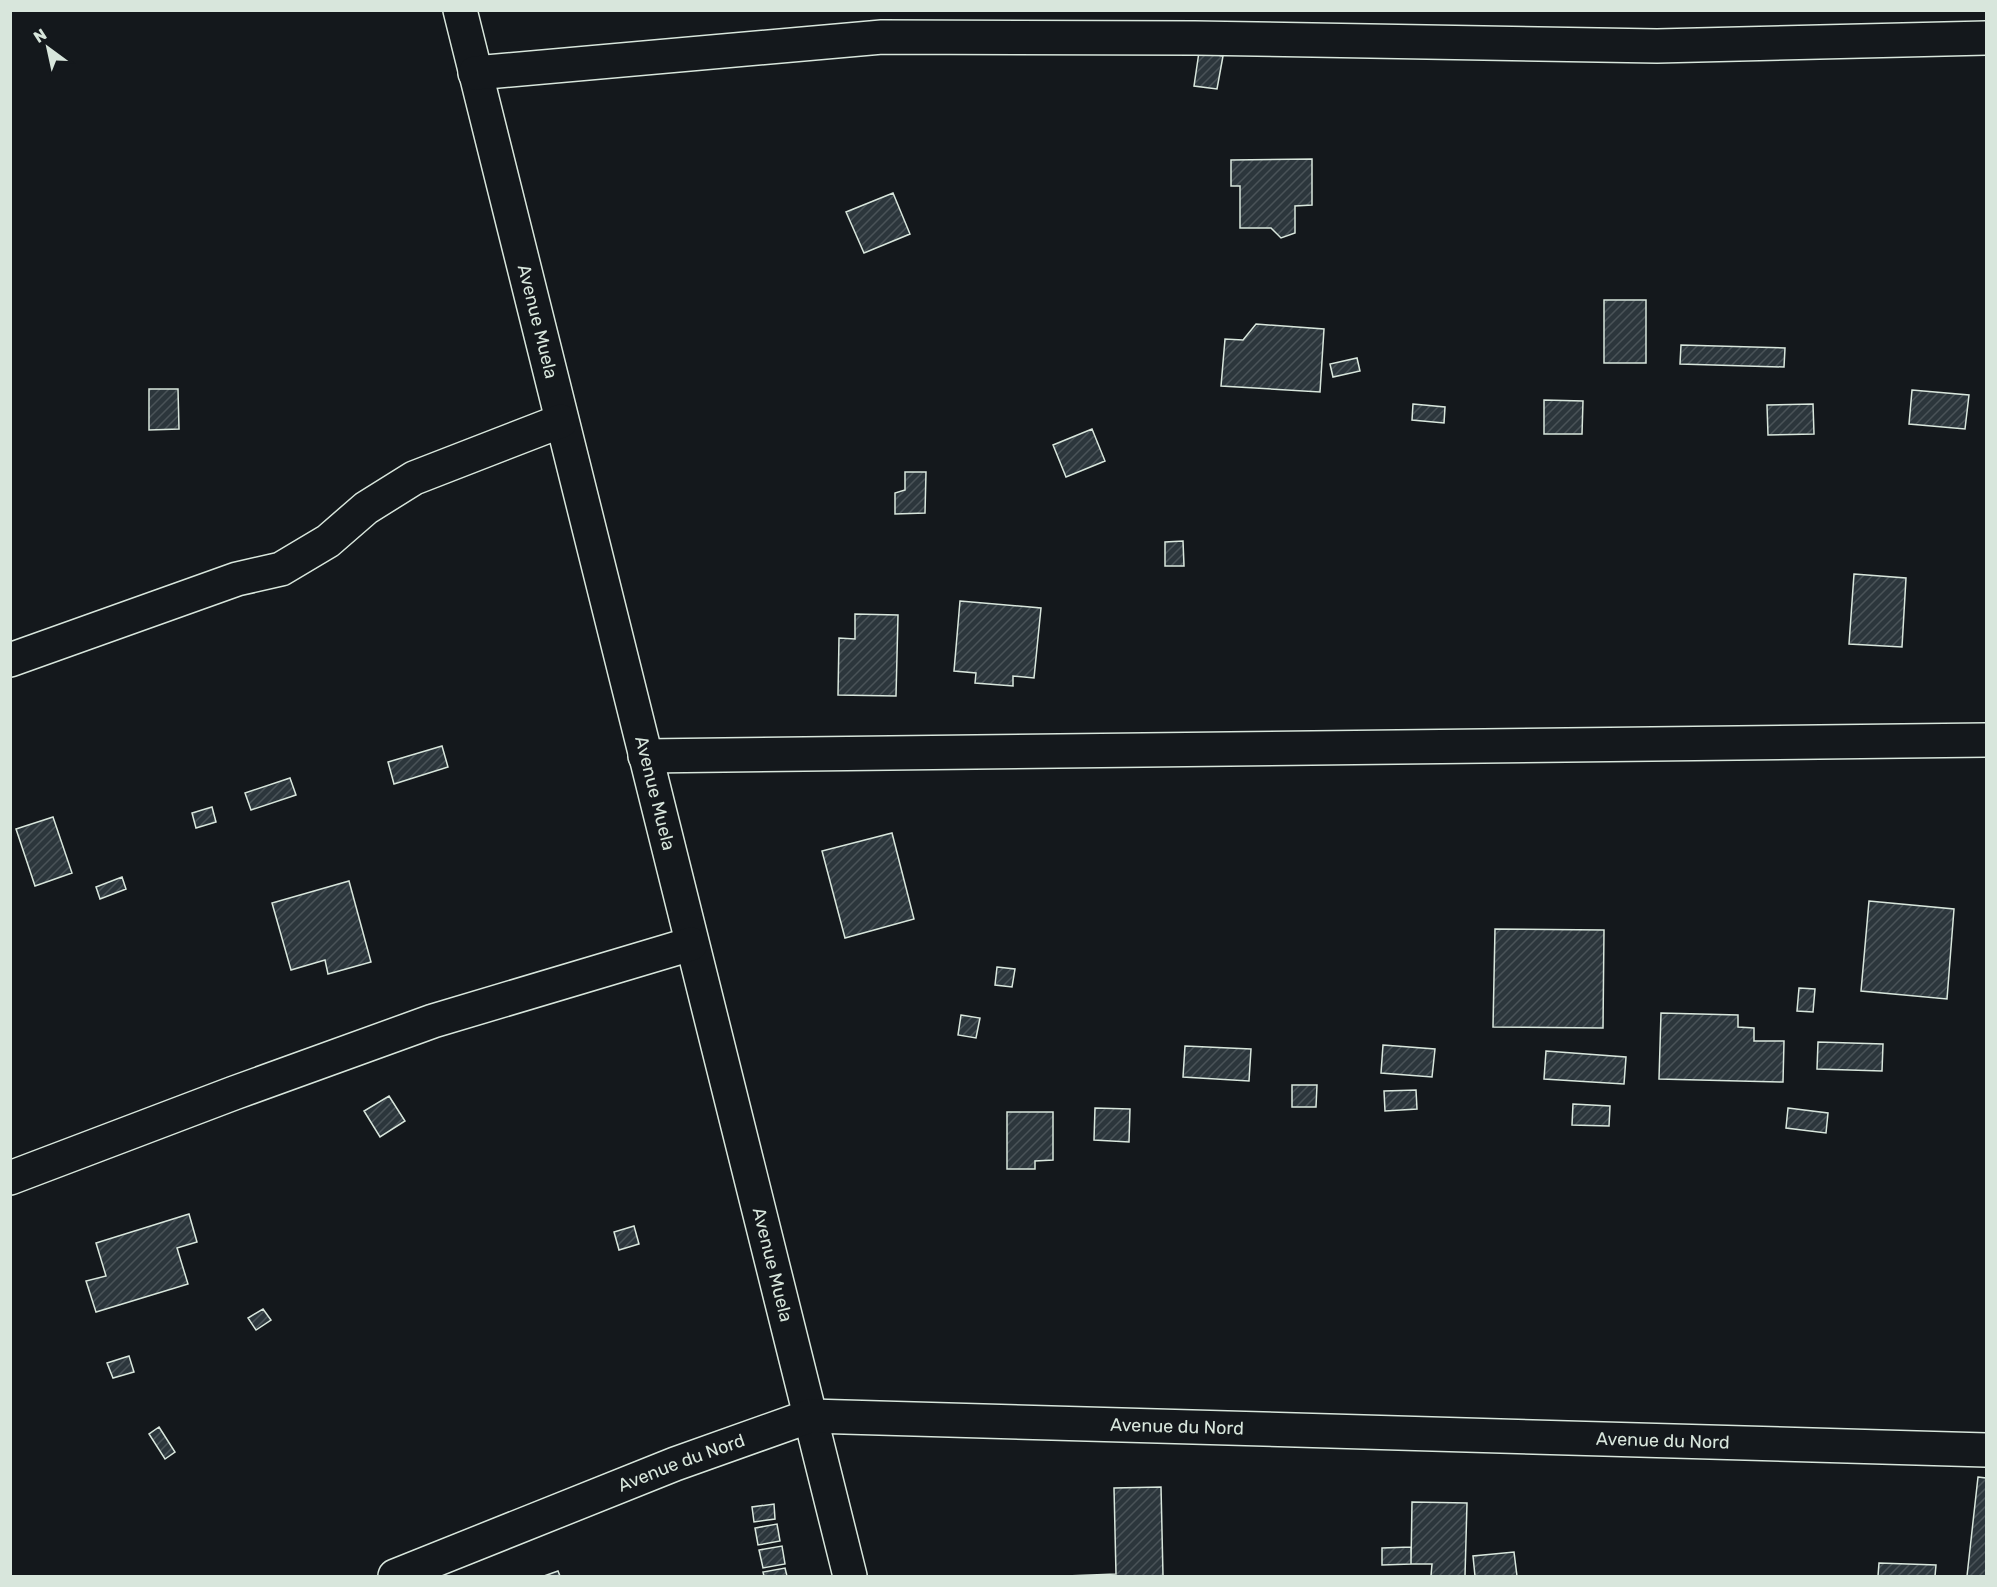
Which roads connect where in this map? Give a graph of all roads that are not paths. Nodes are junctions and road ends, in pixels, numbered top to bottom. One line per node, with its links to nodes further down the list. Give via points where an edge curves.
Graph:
1 (459, 10): 3 (street, Avenue Muela)
2 (1986, 38): 3 (street, via 1657,46 882,37)
3 (475, 73): 4 (street, Avenue Muela)
4 (561, 421): 5 (street, via 414,478 366,508 328,541 281,569 237,579); 7 (street, Avenue Muela)
5 (10, 660)
6 (1986, 740): 7 (street)
7 (645, 756): 8 (street, Avenue Muela)
8 (691, 944): 9 (street, via 433,1021); 10 (street, Avenue Muela)
9 (10, 1178)
10 (810, 1416): 11 (street, Avenue du Nord); 12 (street, Avenue du Nord, via 675,1464); 13 (street, Avenue Muela)
11 (1986, 1450)
12 (395, 1576)
13 (850, 1576)

